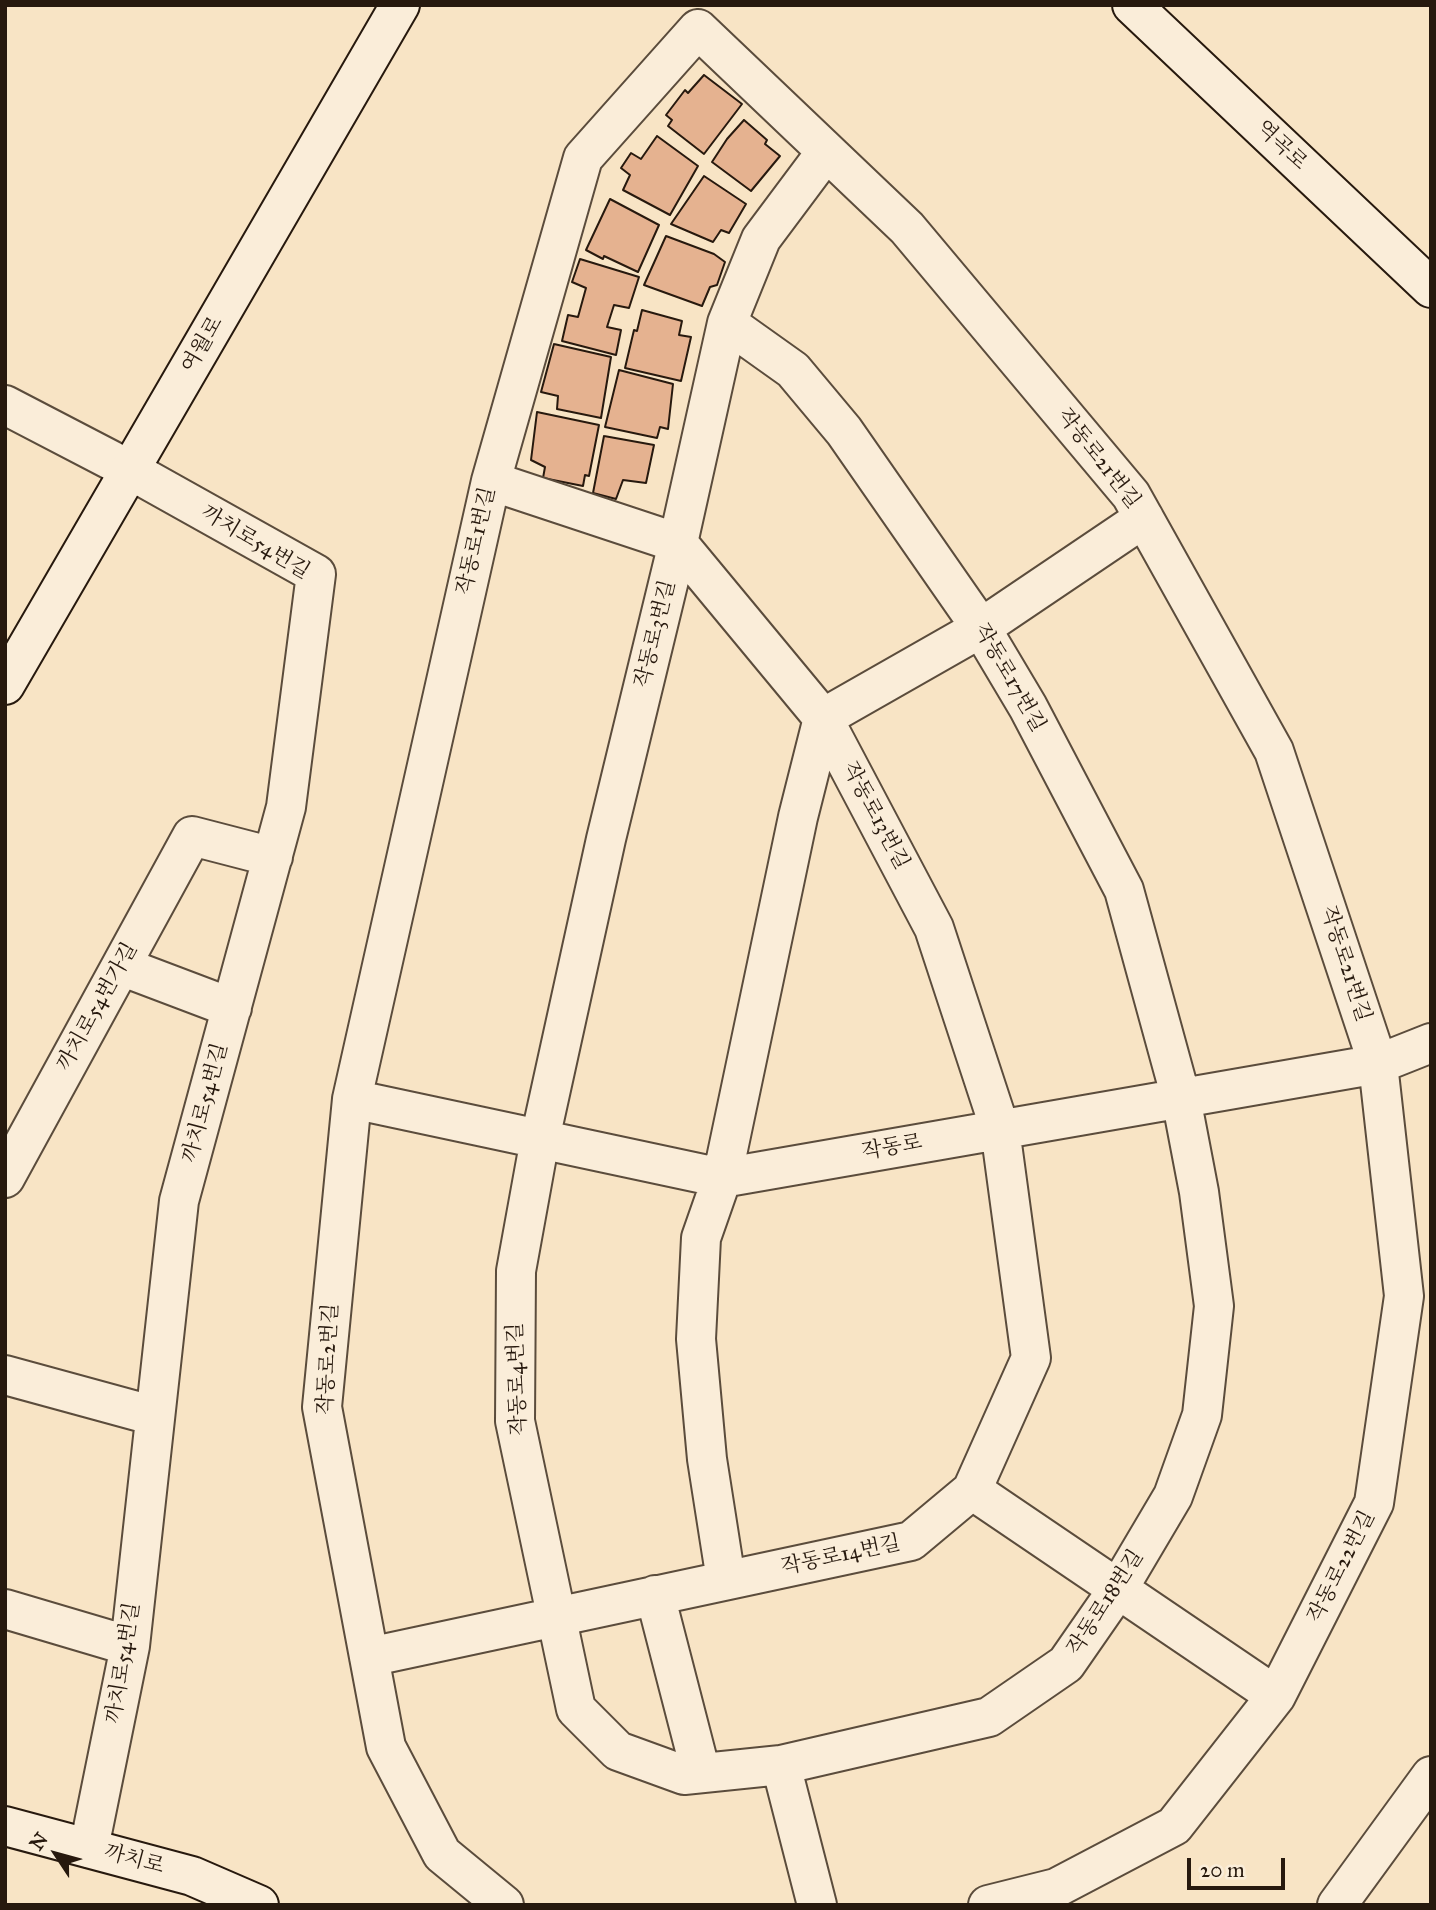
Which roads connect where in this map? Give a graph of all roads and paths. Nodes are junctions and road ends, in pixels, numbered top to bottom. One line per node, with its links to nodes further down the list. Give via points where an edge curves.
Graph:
1 (400, 5): 8 (street, 여월로)
2 (1132, 5): 5 (street, 역곡로)
3 (698, 29): 4 (street, 작동로21번길); 9 (street, 작동로1번길, via 583,158)
4 (826, 152): 6 (street, 작동로3번길, via 761,239); 10 (street, 작동로21번길, via 907,228 1131,495)
5 (1431, 288)
6 (727, 323): 11 (street, 작동로3번길); 12 (street, 작동로17번길, via 793,370 844,431)
7 (5, 405): 8 (street)
8 (130, 470): 13 (street, 여월로); 15 (street, 까치로54번길, via 316,575 286,807)
9 (491, 481): 11 (street); 21 (street, 작동로1번길)
10 (1144, 519): 12 (street); 19 (street, 작동로21번길, via 1274,751)
11 (678, 543): 14 (street, 작동로13번길); 23 (street, 작동로3번길)
12 (981, 628): 14 (street); 20 (street, 작동로17번길, via 1124,890)
13 (5, 685)
14 (823, 718): 22 (street, 작동로13번길, via 934,928); 25 (street)
15 (273, 857): 16 (street, 까치로54번가길, via 192,836); 17 (street, 까치로54번길)
16 (121, 966): 17 (street); 24 (street, 까치로54번가길)
17 (232, 1008): 27 (street, 까치로54번길, via 179,1201)
18 (1431, 1043): 19 (street, 작동로)
19 (1378, 1065): 20 (street, 작동로); 36 (street, 작동로22번길, via 1404,1296 1374,1503)
20 (1181, 1098): 22 (street, 작동로); 30 (street, 작동로18번길, via 1214,1306 1202,1415 1173,1496)
21 (352, 1099): 23 (street, 작동로); 35 (street, 작동로2번길, via 322,1407)
22 (1000, 1129): 25 (street, 작동로); 28 (street, 작동로14번길, via 1031,1358)
23 (540, 1139): 25 (street, 작동로); 33 (street, 작동로4번길, via 516,1272 515,1421)
24 (5, 1178)
25 (722, 1178): 29 (street, via 701,1238 696,1339 707,1459)
26 (5, 1375): 27 (street)
27 (155, 1416): 34 (street, 까치로54번길)
28 (972, 1490): 29 (street, 작동로14번길, via 911,1541); 30 (street)
29 (726, 1580): 31 (street, 작동로14번길)
30 (1118, 1589): 36 (street); 37 (street, 작동로18번길, via 1066,1664 989,1717)
31 (655, 1595): 33 (street, 작동로14번길); 38 (street)
32 (5, 1608): 34 (street)
33 (555, 1617): 35 (street, 작동로14번길); 38 (street, 작동로18번길, via 576,1709 618,1751 684,1775)
34 (130, 1646): 41 (street, 까치로54번길)
35 (369, 1657): 44 (street, via 386,1748 442,1854)
36 (1276, 1696): 46 (street, 작동로22번길, via 1174,1826 1056,1888)
37 (781, 1765): 38 (street, 작동로18번길); 45 (street)
38 (701, 1773)
39 (1431, 1776): 42 (street)
40 (5, 1826): 41 (street, 까치로)
41 (89, 1848): 43 (street, 까치로, via 192,1876)
42 (1349, 1900)
43 (259, 1905)
44 (504, 1905)
45 (817, 1905)
46 (988, 1905)

